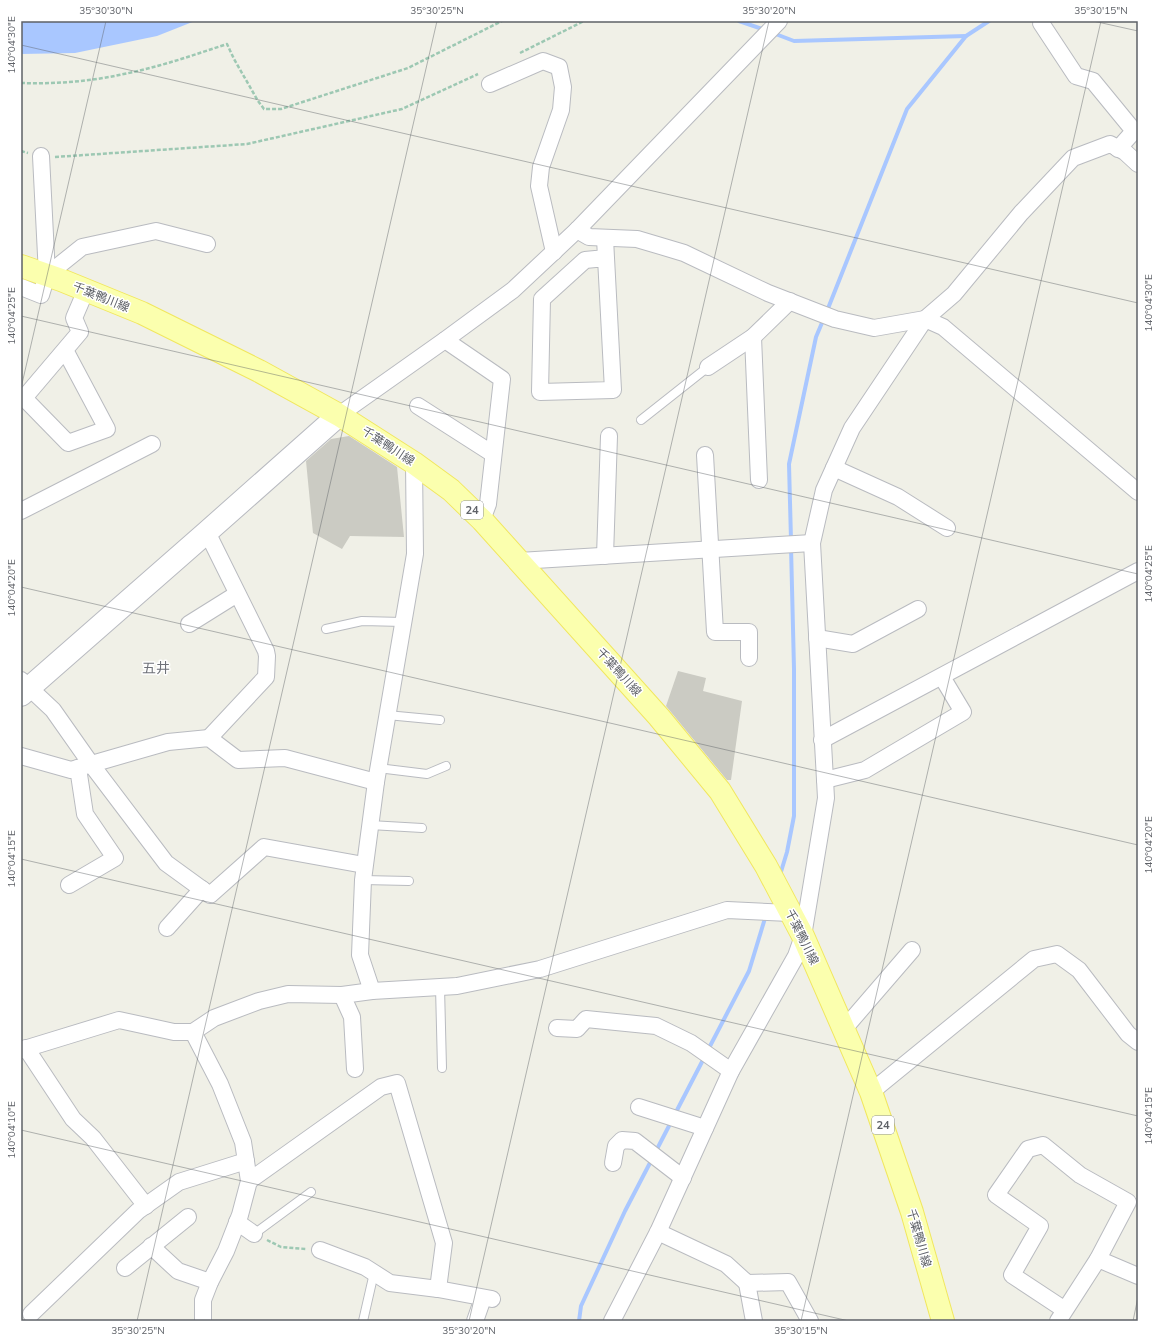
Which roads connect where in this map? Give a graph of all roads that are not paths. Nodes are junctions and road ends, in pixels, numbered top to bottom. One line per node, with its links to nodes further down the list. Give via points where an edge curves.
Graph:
1 (779, 21): 7 (street)
2 (1042, 23): 4 (street, via 1076,76 1093,81 1134,131)
3 (485, 79): 10 (street, via 543,61 559,67 563,87 561,110 541,167 539,186)
4 (1118, 149): 6 (street); 17 (street, via 1110,144 1073,158 1021,213 954,294)
5 (42, 156): 13 (street)
6 (1138, 164)
7 (577, 230): 8 (street, via 589,237); 10 (street)
8 (605, 238): 11 (street); 16 (street, via 637,239 684,252)
9 (207, 244): 13 (street, via 156,232 82,247)
10 (554, 252): 19 (street, via 513,290)
11 (606, 258): 11 (street, via 613,390 540,392 542,299 585,260)
12 (21, 266): 13 (main road, 千葉鴨川線 / 24)
13 (47, 275): 14 (street, via 41,295); 15 (main road, 千葉鴨川線 / 24)
14 (21, 287)
15 (86, 290): 20 (street, via 74,318 80,332); 23 (main road, 千葉鴨川線 / 24, via 142,313 259,371)
16 (790, 301): 17 (street, via 835,319 874,328); 18 (street)
17 (925, 319): 30 (street, via 852,428); 32 (street, via 943,327)
18 (753, 337): 21 (street); 31 (street)
19 (445, 340): 23 (street); 27 (street, via 502,379)
20 (65, 350): 20 (street, via 24,398 68,443 107,429)
21 (708, 367): 24 (lane)
22 (418, 406): 27 (street)
23 (339, 415): 29 (main road, 千葉鴨川線 / 24); 36 (street)
24 (641, 420)
25 (609, 436): 39 (street)
26 (152, 444): 33 (street)
27 (493, 454): 34 (street, via 488,504)
28 (705, 455): 38 (street)
29 (414, 463): 34 (main road, 千葉鴨川線 / 24, via 451,490); 44 (street, via 415,554)
30 (834, 468): 35 (street, via 898,497); 37 (street, via 824,490)
31 (759, 480)
32 (1138, 492)
33 (21, 511)
34 (482, 520): 40 (main road, 千葉鴨川線 / 24)
35 (947, 528)
36 (207, 532): 42 (street); 50 (street)
37 (812, 543): 38 (street); 47 (street)
38 (710, 549): 39 (street); 48 (street, via 714,632 749,632)
39 (605, 556): 40 (street)
40 (519, 561): 66 (main road, 千葉鴨川線 / 24, via 659,717 720,791 766,866)
41 (1138, 572): 49 (street)
42 (237, 594): 45 (street); 53 (street, via 266,651 266,677)
43 (918, 609): 47 (street, via 853,644)
44 (403, 622): 46 (lane, via 362,621); 51 (street)
45 (189, 624)
46 (326, 629)
47 (817, 638): 54 (street)
48 (749, 658)
49 (942, 677): 54 (street); 59 (street, via 963,712 865,770)
50 (24, 687): 56 (street, via 53,710)
51 (387, 715): 52 (lane); 58 (street)
52 (440, 720)
53 (209, 738): 56 (street, via 168,742); 58 (street, via 238,760 284,758)
54 (822, 740): 59 (street)
55 (21, 756): 56 (street, via 71,770)
56 (85, 766): 64 (street, via 86,814 115,858); 65 (street, via 166,863)
57 (446, 766): 58 (lane, via 427,774)
58 (377, 775): 60 (street)
59 (825, 780): 68 (street, via 826,798)
60 (370, 825): 61 (lane); 62 (street)
61 (422, 828)
62 (363, 873): 63 (lane); 65 (street, via 264,847 210,895); 71 (street, via 360,954)
63 (409, 881)
64 (68, 885)
65 (202, 889): 67 (street)
66 (790, 913): 68 (main road, 千葉鴨川線 / 24); 70 (street, via 727,910 540,969 457,986)
67 (167, 928)
68 (803, 936): 74 (main road, 千葉鴨川線 / 24); 80 (street, via 796,956)
69 (912, 950): 74 (street)
70 (440, 987): 71 (street); 78 (lane)
71 (372, 991): 72 (street)
72 (342, 995): 75 (street, via 288,994 259,1001 214,1018); 79 (street, via 352,1017)
73 (557, 1028): 80 (street, via 577,1028 586,1019 656,1026 691,1043)
74 (844, 1030): 81 (main road, 千葉鴨川線 / 24)
75 (193, 1032): 77 (street, via 174,1032 119,1020); 84 (street, via 220,1084 243,1142)
76 (1138, 1042): 81 (street, via 1128,1034 1079,970 1057,954 1034,959)
77 (23, 1049): 89 (street, via 73,1119 92,1138)
78 (442, 1068)
79 (356, 1069)
80 (732, 1070): 83 (street)
81 (872, 1092): 111 (main road, 千葉鴨川線 / 24, via 912,1212)
82 (639, 1107): 83 (street)
83 (705, 1128): 86 (street)
84 (246, 1161): 87 (street); 89 (street, via 179,1182)
85 (613, 1163): 86 (street, via 616,1146 622,1140 635,1141)
86 (683, 1178): 92 (street)
87 (249, 1181): 91 (street); 102 (street, via 381,1087 397,1084 444,1243)
88 (311, 1192): 93 (lane)
89 (146, 1206): 103 (street)
90 (188, 1217): 94 (street)
91 (237, 1222): 93 (street); 100 (street)
92 (658, 1232): 101 (street, via 726,1264); 108 (street)
93 (254, 1234)
94 (151, 1246): 97 (street); 100 (street, via 178,1271)
95 (320, 1250): 98 (street)
96 (1098, 1259): 99 (street); 104 (street); 104 (street, via 1128,1202 1080,1175 1043,1145 1028,1149 996,1196 1040,1226 1012,1275)
97 (125, 1268)
98 (374, 1273): 102 (street, via 390,1283); 106 (lane)
99 (1138, 1276)
100 (210, 1282): 105 (street, via 203,1300)
101 (747, 1283): 109 (street); 110 (street, via 788,1282)
102 (438, 1289): 107 (street, via 488,1299)
103 (28, 1314)
104 (1062, 1316)
105 (203, 1321)
106 (363, 1321)
107 (475, 1321)
108 (612, 1321)
109 (754, 1321)
110 (810, 1321)
111 (943, 1321)

